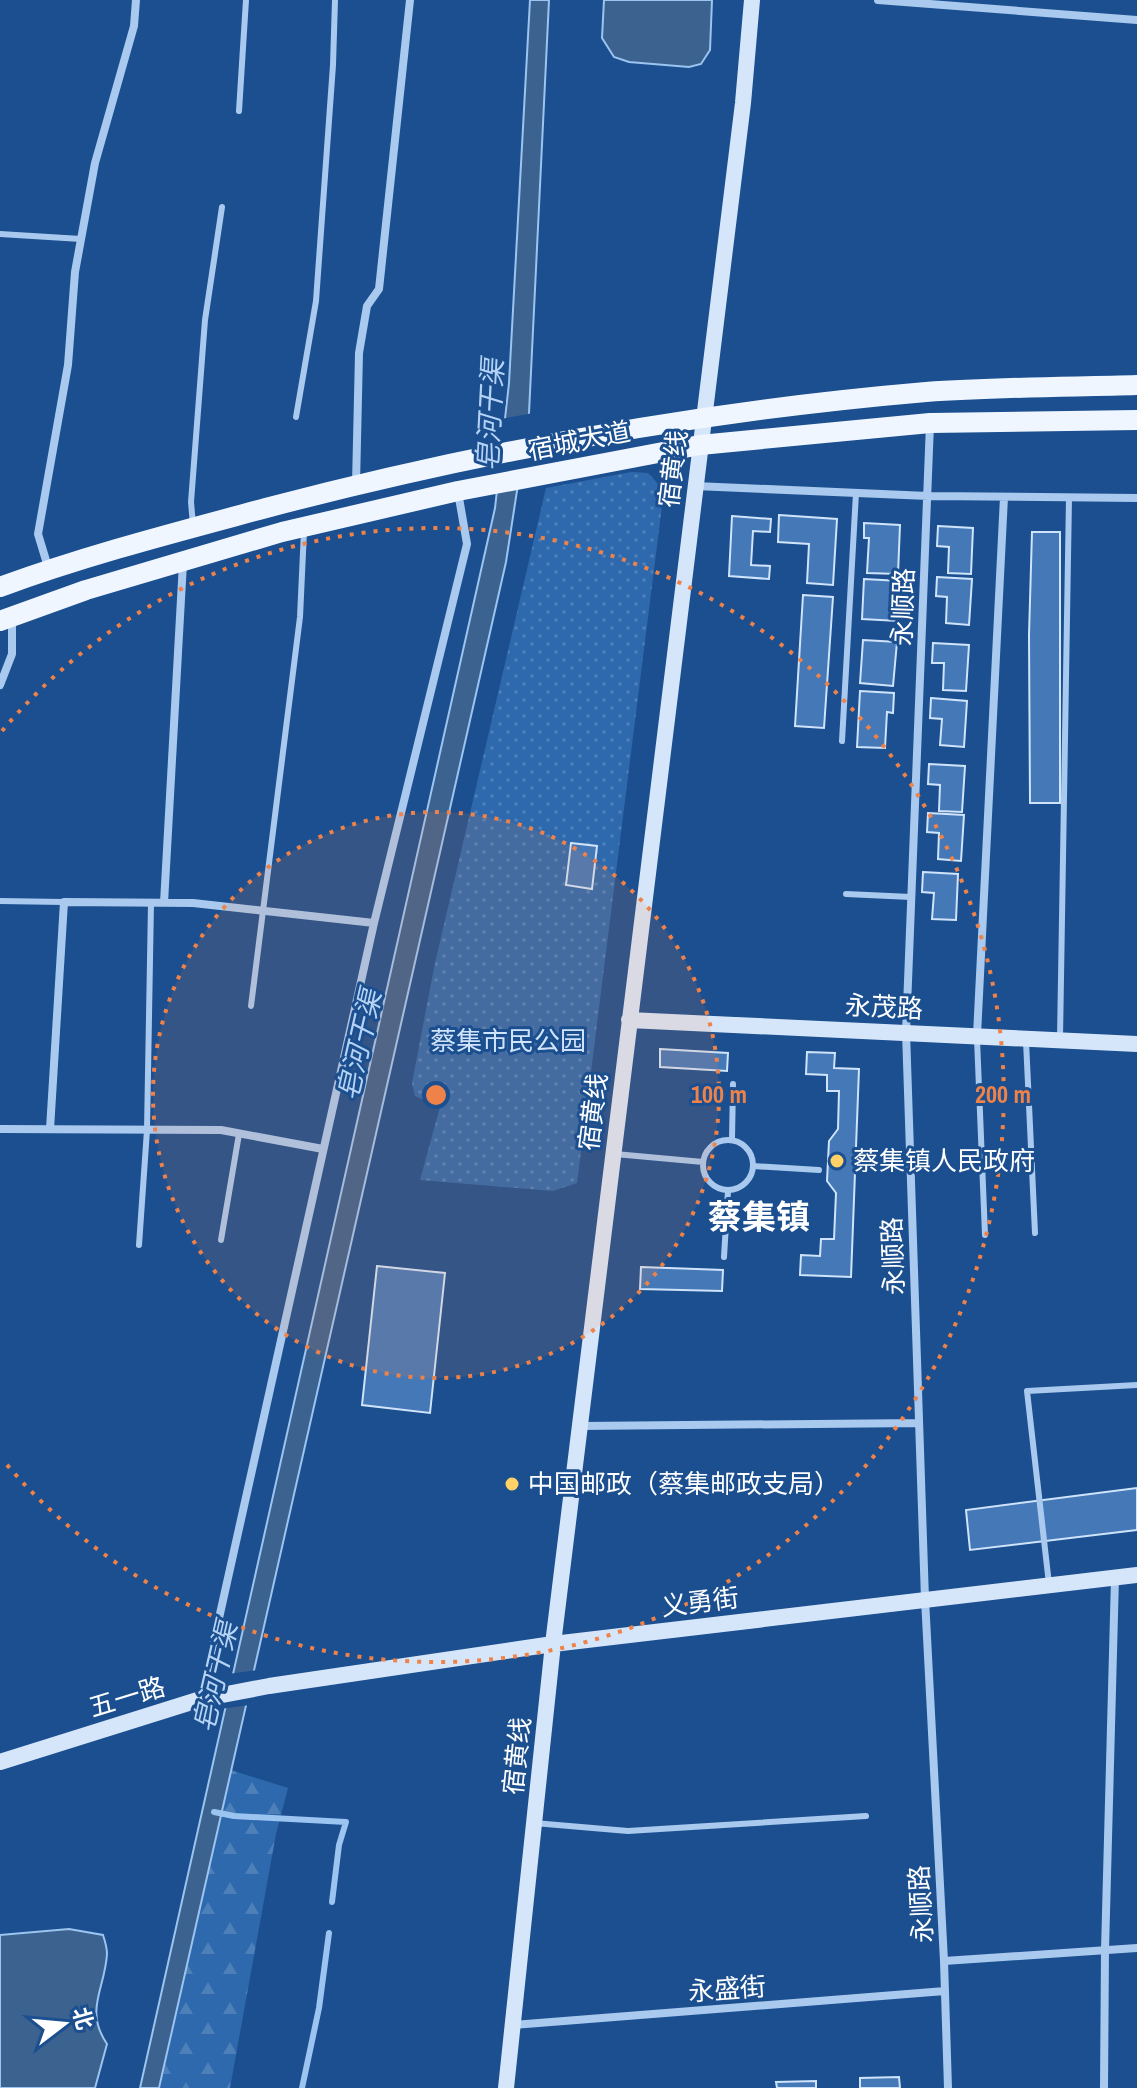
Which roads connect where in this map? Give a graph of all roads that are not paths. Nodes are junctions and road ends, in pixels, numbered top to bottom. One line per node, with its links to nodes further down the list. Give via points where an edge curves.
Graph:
1 (136, 0): 11 (street)
2 (246, 0): 8 (lane)
3 (335, 0): 14 (lane, via 316,301)
4 (410, 0): 18 (street, via 379,289 367,306 359,353)
5 (752, 0): 13 (main road, 宿黄线)
6 (878, 0): 7 (street)
7 (1137, 20)
8 (239, 111)
9 (222, 207): 26 (lane, via 205,320)
10 (0, 234): 11 (lane)
11 (81, 239): 29 (street, via 68,365 38,534)
12 (1137, 385): 13 (main road, 宿城大道, via 928,392)
13 (704, 416): 17 (main road, 宿黄线); 18 (main road, 宿城大道)
14 (296, 417)
15 (1137, 420): 16 (main road, 宿城大道)
16 (930, 423): 17 (main road, 宿城大道); 22 (street, 永顺路)
17 (700, 445): 19 (main road, 宿黄线); 20 (main road, 宿城大道)
18 (356, 485): 26 (main road, 宿城大道)
19 (695, 486): 21 (street); 43 (main road, 宿黄线)
20 (458, 491): 27 (main road, 宿城大道); 41 (street, via 467,544)
21 (856, 493): 22 (street); 33 (lane)
22 (928, 496): 23 (street); 35 (street, 永顺路)
23 (1004, 497): 24 (street); 45 (street)
24 (1069, 498): 25 (street); 47 (lane)
25 (1137, 498)
26 (193, 527): 29 (main road, 宿城大道)
27 (304, 527): 28 (main road, 宿城大道); 40 (lane, via 300,617)
28 (183, 562): 31 (main road, 宿城大道); 39 (street)
29 (49, 569): 30 (main road, 宿城大道)
30 (0, 587)
31 (6, 619): 32 (street, via 12,654)
32 (0, 685)
33 (842, 741)
34 (846, 894): 35 (lane)
35 (911, 897): 44 (street, 永顺路)
36 (0, 901): 37 (lane)
37 (64, 902): 38 (street); 51 (street)
38 (151, 903): 39 (street); 52 (lane)
39 (164, 903): 40 (street)
40 (261, 910): 41 (street); 42 (lane)
41 (374, 923): 55 (street)
42 (251, 1006)
43 (629, 1020): 44 (main road, 永茂路); 56 (main road, 宿黄线)
44 (906, 1032): 45 (main road, 永茂路); 67 (street, 永顺路)
45 (977, 1035): 46 (main road, 永茂路); 62 (lane)
46 (1026, 1039): 47 (main road, 永茂路); 61 (lane)
47 (1060, 1040): 48 (main road, 永茂路)
48 (1137, 1044)
49 (733, 1084): 54 (lane)
50 (0, 1129): 51 (street)
51 (50, 1129): 52 (street)
52 (147, 1130): 53 (street); 64 (lane)
53 (239, 1134): 55 (street); 63 (lane)
54 (732, 1139): 57 (lane, via 716,1142); 58 (lane, via 746,1146)
55 (323, 1149): 75 (street)
56 (612, 1154): 57 (lane); 68 (main road, 宿黄线)
57 (703, 1162): 60 (lane, via 711,1184)
58 (753, 1166): 59 (lane); 60 (lane, via 743,1185)
59 (819, 1170)
60 (728, 1191): 65 (lane)
61 (1035, 1233)
62 (985, 1235)
63 (221, 1240)
64 (139, 1245)
65 (724, 1257)
66 (1137, 1385): 71 (lane, via 1027,1391)
67 (919, 1423): 68 (street); 72 (street, 永顺路)
68 (579, 1426): 73 (main road, 宿黄线)
69 (1137, 1575): 70 (main road, 义勇街)
70 (1115, 1578): 71 (main road, 义勇街); 80 (street)
71 (1049, 1585): 72 (main road, 义勇街)
72 (925, 1599): 73 (main road, 义勇街); 81 (street, 永顺路)
73 (553, 1644): 74 (main road, 义勇街); 78 (main road, 宿黄线)
74 (269, 1686): 75 (main road, 五一路)
75 (201, 1699): 76 (main road, 五一路)
76 (0, 1762)
77 (866, 1816): 78 (lane, via 628,1831)
78 (534, 1823): 83 (main road, 宿黄线)
79 (1137, 1948): 80 (street)
80 (1105, 1950): 81 (street); 86 (street)
81 (944, 1961): 82 (street, 永顺路)
82 (945, 1991): 83 (street, 永盛街); 85 (street, 永顺路)
83 (513, 2026): 84 (main road, 宿黄线)
84 (506, 2088)
85 (948, 2088)
86 (1104, 2088)

